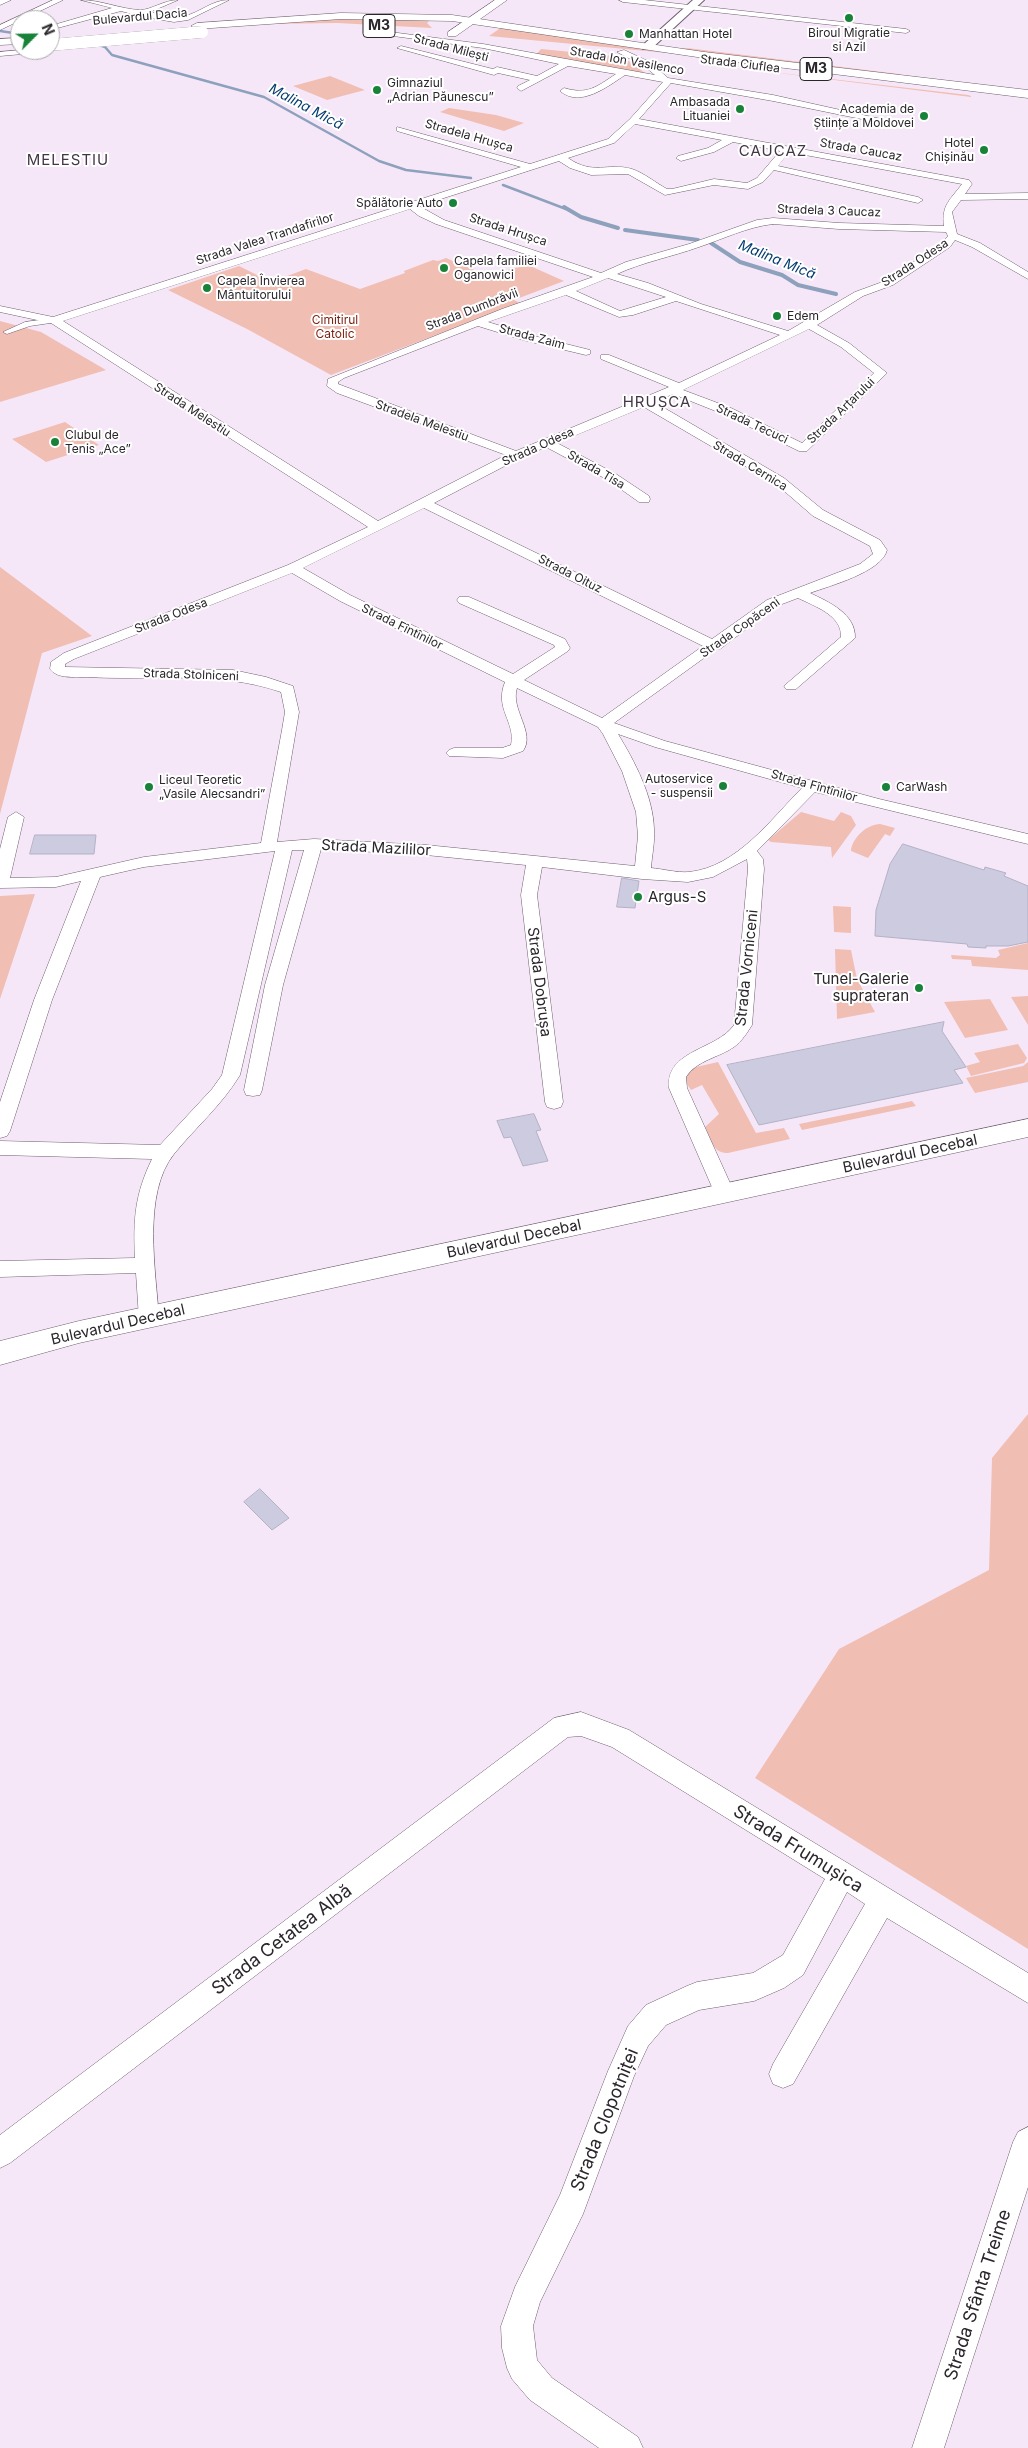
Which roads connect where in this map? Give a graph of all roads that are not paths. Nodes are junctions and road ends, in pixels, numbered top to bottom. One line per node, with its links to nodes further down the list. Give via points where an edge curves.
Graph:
1 (7, 0): 9 (street)
2 (59, 0): 19 (street)
3 (85, 0): 11 (street)
4 (118, 0): 11 (street)
5 (174, 0): 13 (street)
6 (225, 0): 13 (street, via 188,18 174,20)
7 (502, 0): 16 (main road)
8 (623, 0): 10 (street)
9 (0, 3)
10 (695, 4): 21 (street); 30 (street)
11 (107, 5): 12 (street)
12 (121, 8): 13 (street); 17 (street)
13 (142, 13): 15 (street)
14 (341, 16): 16 (main road, Bulevardul Dacia / M3); 18 (main road, M3, via 396,17 411,22 398,27 322,24); 20 (main road, Bulevardul Dacia / M3)
15 (127, 20)
16 (472, 20): 23 (main road); 30 (main road, Strada Ciuflea / M3)
17 (60, 26)
18 (274, 27): 20 (main road, Bulevardul Dacia / M3); 23 (main road, Bulevardul Dacia / M3, via 364,27)
19 (0, 28)
20 (199, 29): 25 (main road, Bulevardul Dacia / M3); 29 (main road, Bulevardul Dacia / M3, bridge)
21 (906, 31)
22 (393, 34): 33 (street, Strada Ion Vasilenco)
23 (452, 34): 27 (main road, M3)
24 (60, 36): 26 (street, via 67,38)
25 (60, 37)
26 (60, 41)
27 (524, 42)
28 (543, 44): 32 (main road, Strada Ciuflea / M3)
29 (60, 45)
30 (647, 47): 45 (main road, Strada Ciuflea / M3)
31 (400, 48): 37 (street, Strada Milești)
32 (621, 52): 34 (main road, Strada Ciuflea / M3); 36 (street)
33 (530, 56): 35 (street, Strada Ion Vasilenco); 37 (street, Strada Milești)
34 (661, 56): 36 (street, via 648,58); 45 (main road, Strada Ciuflea / M3)
35 (567, 63): 38 (street, Strada Ion Vasilenco); 40 (street)
36 (646, 64): 41 (street)
37 (496, 71): 39 (street, Strada Milești); 40 (street, Strada Milești)
38 (623, 73): 41 (street, Strada Ion Vasilenco); 44 (street, via 586,95)
39 (480, 78)
40 (538, 79): 42 (street)
41 (667, 80): 47 (street, Strada Valea Trandafirilor, via 666,87); 48 (street, Strada Ion Vasilenco)
42 (520, 88)
43 (1028, 88): 45 (main road)
44 (564, 91)
45 (984, 91): 46 (main road, via 1008,99)
46 (1026, 99)
47 (633, 121): 50 (street, Strada Caucaz); 52 (street, Strada Valea Trandafirilor, via 610,141)
48 (886, 121)
49 (400, 128): 54 (street, Stradela Hrușca)
50 (733, 138): 51 (street, Strada Caucaz); 53 (street, via 710,150)
51 (787, 150): 55 (street); 56 (street, Strada Caucaz)
52 (560, 157): 54 (street, Strada Valea Trandafirilor); 55 (street, via 591,172 631,172 656,187 672,192 714,182 745,186 760,180)
53 (681, 158)
54 (531, 166): 60 (street, Strada Valea Trandafirilor)
55 (772, 167): 59 (street)
56 (966, 182): 57 (street, Strada Odesa)
57 (956, 196): 58 (street); 61 (street, Strada Odesa, via 947,212)
58 (1028, 196)
59 (918, 200)
60 (412, 205): 63 (street, Strada Hrușca, via 432,218 462,230); 68 (street, Strada Valea Trandafirilor)
61 (951, 232): 62 (street, Stradela 3 Caucaz, via 773,221 746,225); 64 (street, Stradela 3 Caucaz); 70 (street, Strada Odesa, via 946,245 889,283 860,294)
62 (711, 239): 63 (street, Strada Dumbrăvii)
63 (602, 275): 65 (street, Strada Dumbrăvii); 66 (street, Strada Hrușca, via 644,285)
64 (1028, 276)
65 (566, 291): 66 (street, via 619,314); 69 (street, Strada Dumbrăvii)
66 (675, 298): 72 (street, Strada Hrușca)
67 (0, 309): 68 (street, Strada Melestiu)
68 (54, 320): 71 (street, Strada Valea Trandafirilor); 84 (street, Strada Melestiu)
69 (478, 322): 74 (street, Strada Zaim, via 518,336); 76 (street, Strada Dumbrăvii, via 340,376)
70 (809, 325): 72 (street, Strada Odesa); 80 (street, Strada Arțarului, via 845,345 881,373)
71 (4, 331): 73 (street, Strada Valea Trandafirilor, via 12,334)
72 (790, 334): 77 (street, Strada Odesa)
73 (0, 339)
74 (586, 352)
75 (605, 357): 77 (street)
76 (332, 383): 81 (street, Stradela Melestiu, via 341,391)
77 (676, 388): 78 (street, Strada Odesa); 80 (street, Strada Tecuci)
78 (645, 402): 79 (street, Strada Odesa); 85 (street, Strada Cernica, via 773,476 818,513)
79 (546, 442): 81 (street, Strada Odesa); 82 (street, Strada Tisa, via 612,477)
80 (803, 448)
81 (516, 455): 83 (street, Strada Odesa)
82 (644, 499)
83 (425, 503): 84 (street, Strada Odesa); 89 (street, Strada Oituz)
84 (378, 527): 86 (street, Strada Odesa)
85 (879, 547): 87 (street, Strada Copăceni, via 879,555 865,567)
86 (293, 568): 90 (street, Strada Odesa, via 69,656); 91 (street, Strada Fîntînilor, via 345,598)
87 (798, 592): 89 (street, Strada Copăceni, via 772,602); 92 (street, via 840,616 850,634)
88 (464, 600): 91 (street, via 563,646 560,652)
89 (715, 646): 93 (street, Strada Copăceni)
90 (56, 665): 99 (street, Strada Stolniceni, via 60,672 232,675 288,689 292,712)
91 (513, 681): 93 (street, Strada Fîntînilor); 94 (street, via 507,701 519,740 518,748 503,753)
92 (791, 686)
93 (603, 724): 95 (street, Strada Fîntînilor, via 660,744); 103 (street, via 623,756 644,812)
94 (454, 753)
95 (813, 785): 97 (street, Strada Fîntînilor); 100 (street)
96 (16, 818): 104 (street)
97 (1028, 840)
98 (314, 844): 99 (street, Strada Mazililor); 101 (street, Strada Mazililor, via 387,847); 105 (street, via 274,986)
99 (277, 846): 102 (street, Strada Mazililor, via 144,862); 110 (street, via 231,1075 219,1094)
100 (748, 851): 103 (street, Strada Mazililor, via 702,876); 111 (street, Strada Vorniceni, via 755,859 756,870 743,1025 731,1042 688,1063 677,1077 678,1088)
101 (535, 862): 103 (street, Strada Mazililor); 106 (street, Strada Dobrușa, via 529,895)
102 (93, 873): 104 (street, Strada Mazililor, via 56,882); 108 (street, via 44,1000)
103 (642, 874)
104 (0, 883)
105 (253, 1090)
106 (554, 1102)
107 (1028, 1128): 111 (main road, Bulevardul Decebal)
108 (0, 1131)
109 (0, 1148): 110 (street)
110 (165, 1152): 112 (street, via 152,1177 144,1208)
111 (726, 1194): 114 (main road, Bulevardul Decebal)
112 (146, 1265): 113 (street); 114 (street)
113 (0, 1269)
114 (149, 1318): 115 (main road, Bulevardul Decebal)
115 (0, 1353)
116 (563, 1726): 117 (street, Strada Frumușica, via 581,1724 620,1738); 122 (street, Strada Cetatea Albă)
117 (841, 1876): 118 (street, Strada Frumușica); 123 (street, Strada Clopotniței, via 793,1965 754,1987 697,1996 656,2015 638,2036 572,2203 526,2298 517,2326 522,2368 541,2389)
118 (882, 1901): 119 (street, Strada Frumușica); 120 (street)
119 (1028, 1989)
120 (783, 2074)
121 (1028, 2142): 124 (street, Strada Sfânta Treime)
122 (0, 2153)
123 (627, 2448)
124 (928, 2448)

